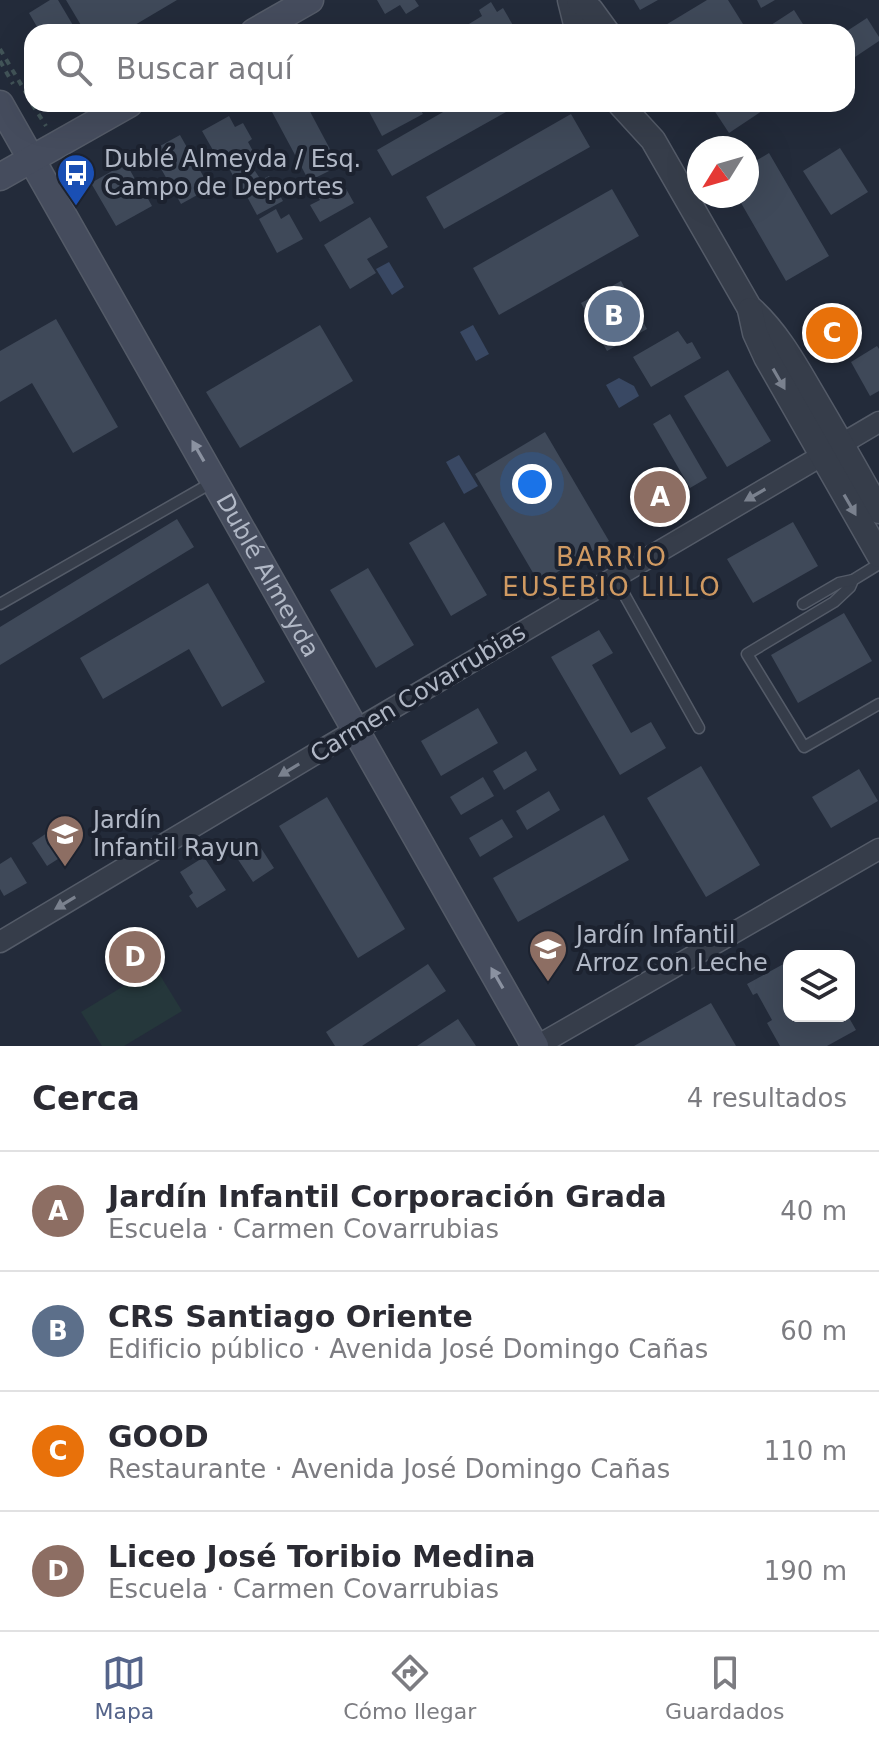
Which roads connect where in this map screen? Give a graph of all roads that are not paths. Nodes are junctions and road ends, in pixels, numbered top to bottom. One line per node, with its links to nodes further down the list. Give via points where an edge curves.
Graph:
1 (310, 0): 4 (main road)
2 (570, 0): 5 (street)
3 (579, 0): 6 (street)
4 (268, 24)
5 (576, 24)
6 (601, 24)
7 (0, 104): 12 (main road, Dublé Almeyda)
8 (115, 112): 12 (main road)
9 (627, 112): 11 (street)
10 (646, 112): 11 (street)
11 (653, 140): 15 (street, via 749,307 777,337)
12 (32, 159): 13 (main road); 16 (main road, Dublé Almeyda, one-way to 12)
13 (0, 177)
14 (879, 422): 15 (street, Carmen Covarrubias)
15 (832, 450): 17 (street); 18 (street, one-way to 18); 20 (street, Carmen Covarrubias, one-way to 20)
16 (215, 481): 22 (lane); 26 (main road, Dublé Almeyda)
17 (879, 511)
18 (879, 555)
19 (879, 564): 21 (lane)
20 (615, 578): 25 (lane); 26 (street, Carmen Covarrubias)
21 (853, 580): 23 (lane); 24 (lane, via 834,602 747,654 804,747)
22 (0, 604)
23 (803, 604)
24 (879, 704)
25 (699, 728)
26 (356, 730): 28 (street, Carmen Covarrubias, one-way to 28); 29 (main road, Dublé Almeyda, one-way to 26)
27 (879, 849): 29 (street)
28 (0, 942)
29 (536, 1046)

